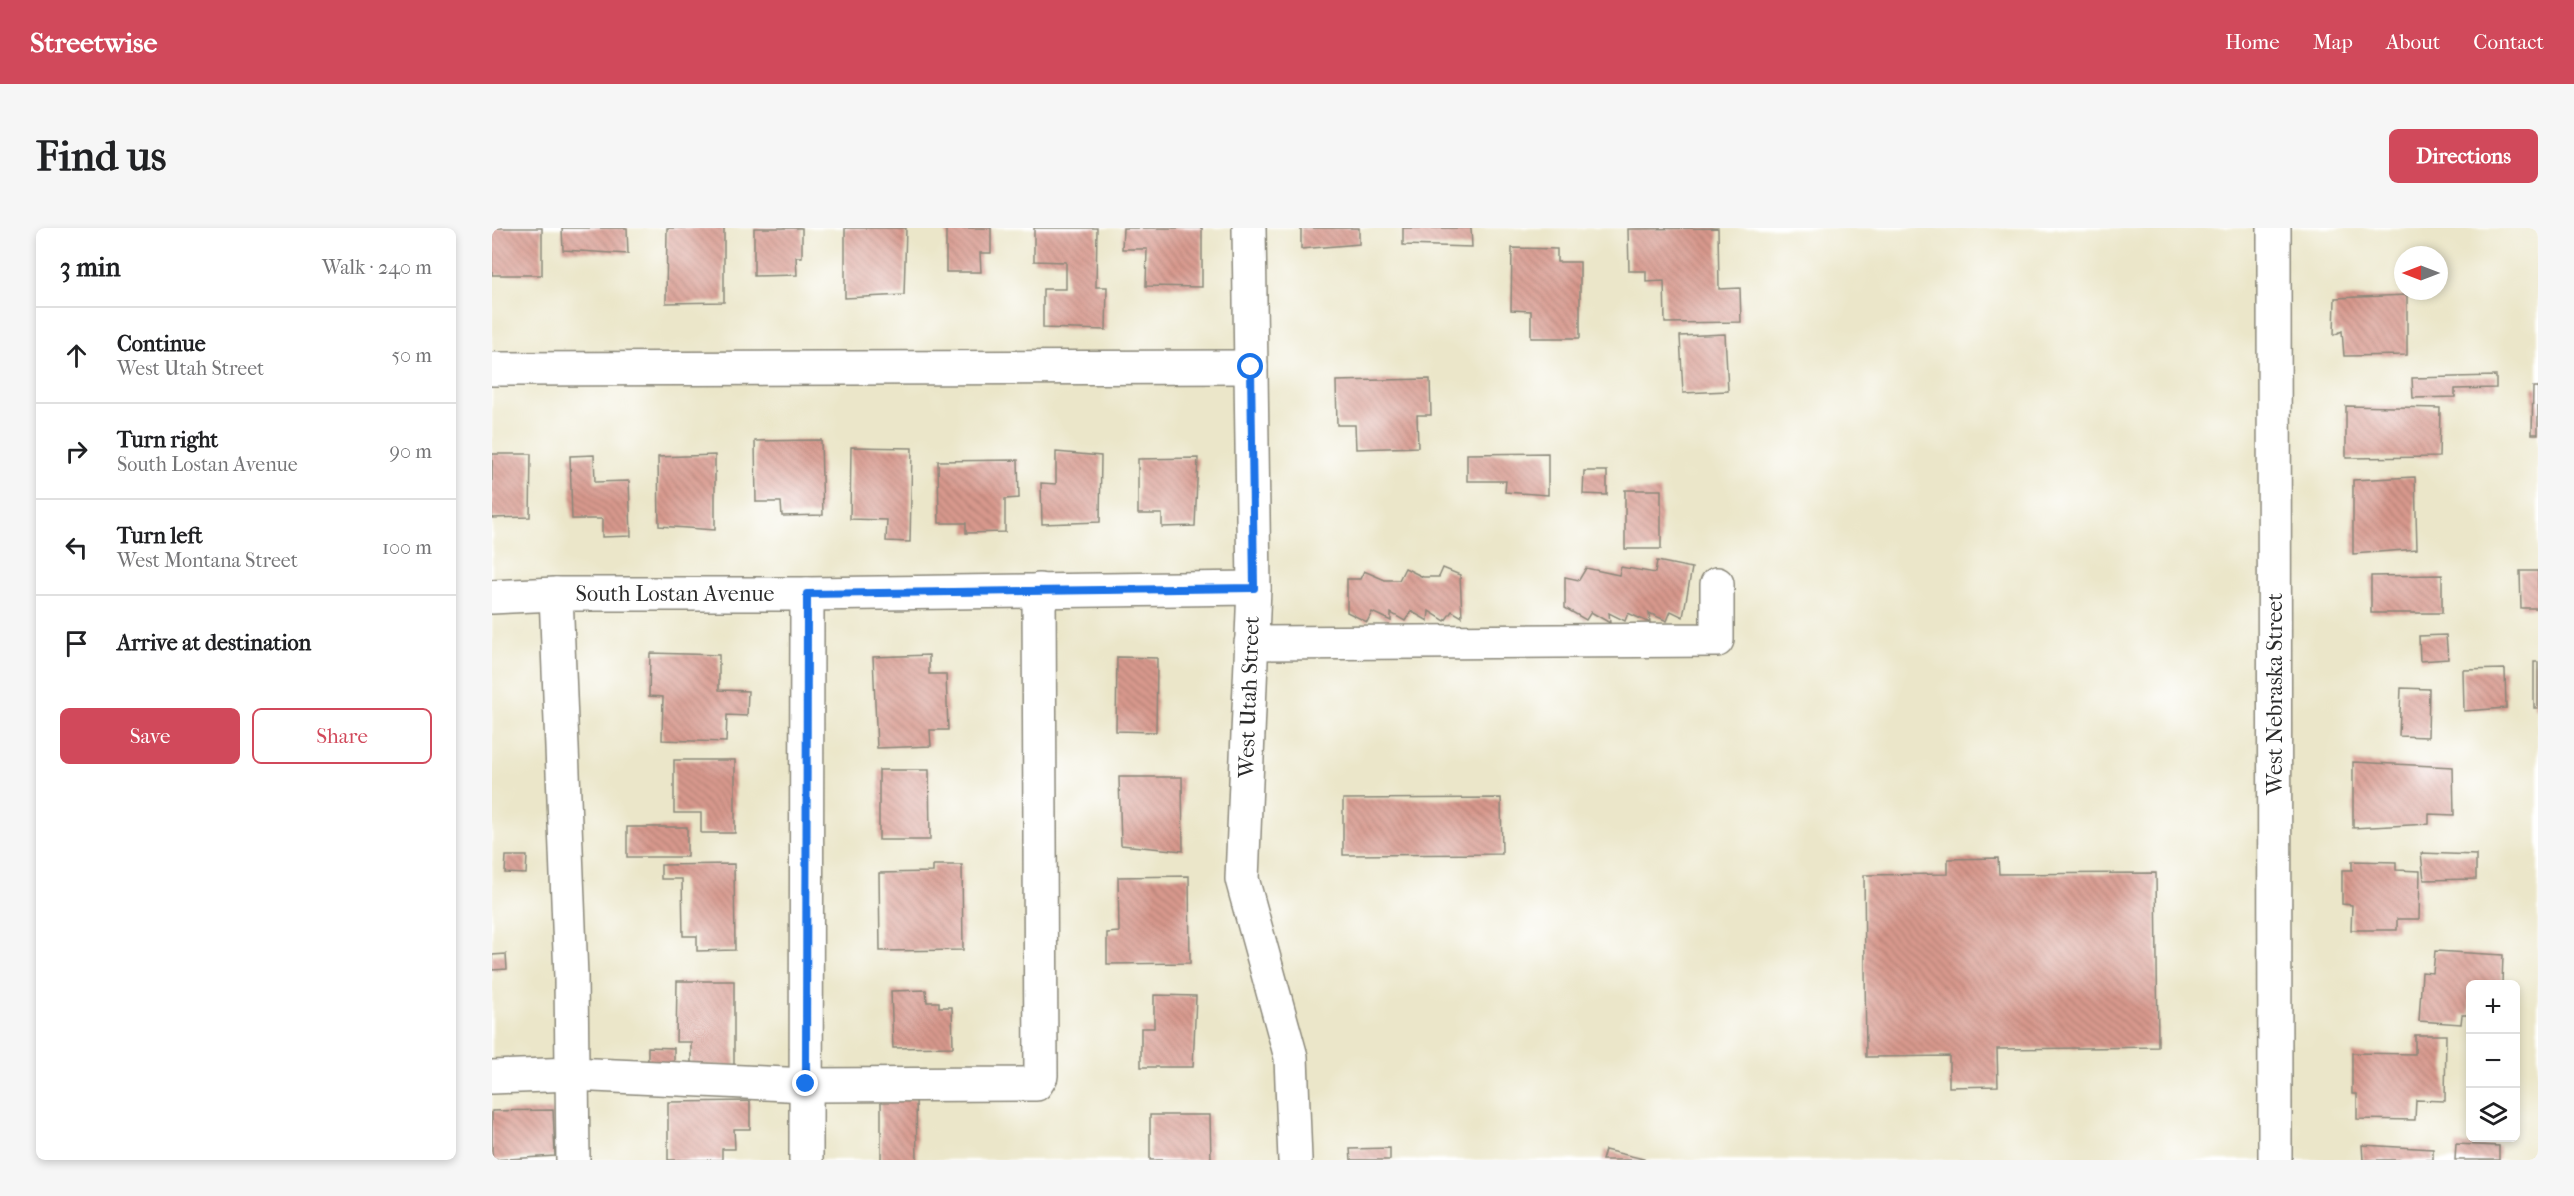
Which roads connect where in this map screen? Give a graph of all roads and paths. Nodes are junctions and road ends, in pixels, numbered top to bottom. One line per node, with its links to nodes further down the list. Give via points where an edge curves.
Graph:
1 (1250, 228): 3 (street, West Utah Street)
2 (2274, 228): 18 (street, West Nebraska Street)
3 (1251, 367): 4 (street); 6 (street, West Utah Street)
4 (492, 369)
5 (1717, 584): 11 (street, via 1717,640)
6 (1254, 588): 7 (street, South Lostan Avenue); 11 (street, West Utah Street)
7 (1039, 590): 9 (street, South Lostan Avenue); 14 (street, via 1041,1076 1036,1084)
8 (556, 594): 9 (street, South Lostan Avenue); 10 (street, South Lostan Avenue); 12 (street)
9 (807, 594): 14 (street)
10 (492, 597)
11 (1251, 643): 17 (street, West Utah Street, via 1242,879 1291,1056)
12 (572, 1074): 13 (street); 14 (street); 15 (street)
13 (492, 1077)
14 (806, 1084): 16 (street)
15 (573, 1160)
16 (806, 1160)
17 (1295, 1160)
18 (2275, 1160)

